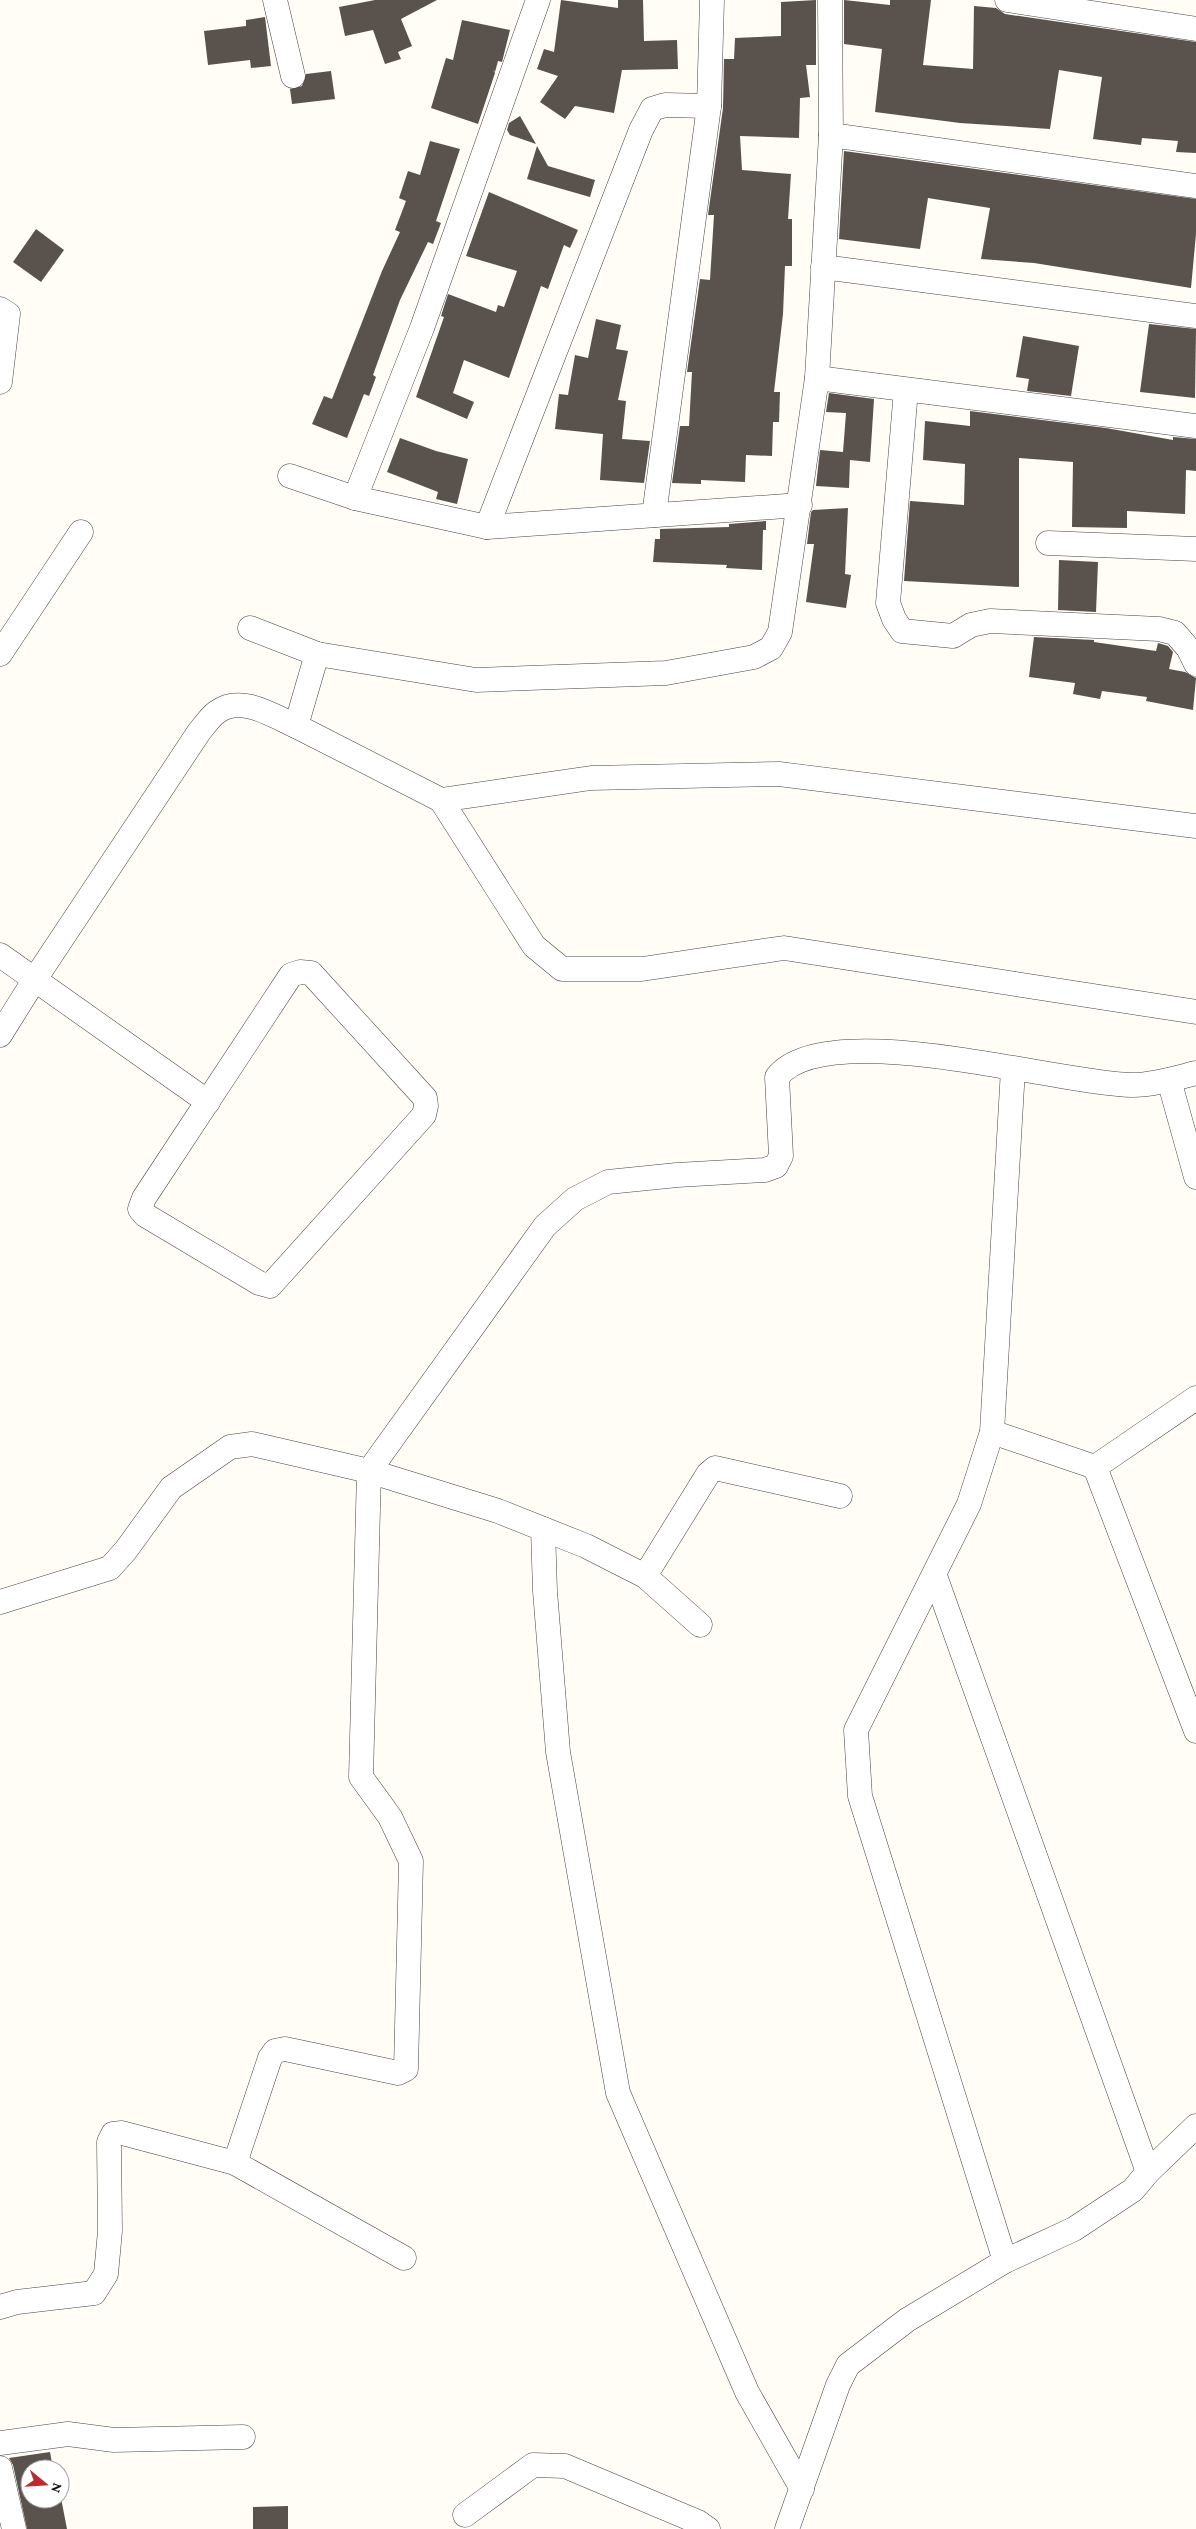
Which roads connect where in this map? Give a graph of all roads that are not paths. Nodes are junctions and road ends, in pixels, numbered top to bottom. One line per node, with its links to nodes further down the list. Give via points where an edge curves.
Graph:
1 (275, 0): 7 (street)
2 (538, 0): 19 (street, via 422,328)
3 (712, 0): 8 (street)
4 (830, 0): 9 (street)
5 (1007, 0): 6 (street)
6 (1196, 29)
7 (293, 76)
8 (709, 106): 21 (street); 22 (street, via 665,104 652,109 648,116)
9 (832, 135): 10 (street); 11 (street)
10 (1196, 186)
11 (822, 267): 13 (street); 14 (street)
12 (0, 309): 15 (street, via 8,314)
13 (1196, 316)
14 (817, 378): 16 (street); 20 (street)
15 (0, 382)
16 (906, 390): 17 (street); 29 (street, via 888,603 902,631 953,636 971,625 990,621 1159,630 1175,633)
17 (1196, 426)
18 (290, 476): 19 (street)
19 (355, 498): 22 (street)
20 (800, 504): 21 (street); 28 (street, via 780,632 771,648 754,657 666,674 476,680)
21 (654, 515): 22 (street)
22 (488, 527)
23 (81, 532): 27 (street)
24 (1048, 543): 25 (street)
25 (1196, 548)
26 (250, 628): 28 (street)
27 (0, 654)
28 (317, 654): 30 (street)
29 (1196, 664)
30 (296, 726): 31 (street); 34 (street, via 253,707 232,704 216,712 199,732)
31 (441, 800): 32 (street, via 591,778 779,774); 35 (street, via 534,946 562,969 642,969 784,948)
32 (1196, 826)
33 (0, 955): 34 (street)
34 (35, 979): 36 (street); 40 (street)
35 (1196, 1012)
36 (0, 1035)
37 (1013, 1069): 39 (street, via 1133,1085); 43 (street); 45 (street, via 908,1052 854,1050 815,1057 785,1067 777,1077 781,1156 776,1166 765,1170 608,1182 575,1199 545,1226)
38 (1196, 1073): 39 (street)
39 (1169, 1080): 41 (street)
40 (208, 1102): 40 (street, via 291,975 300,972 311,973 425,1098 426,1106 424,1115 270,1286 259,1284 140,1209 144,1198)
41 (1196, 1177)
42 (1196, 1398): 44 (street)
43 (992, 1432): 44 (street); 49 (street, via 969,1504)
44 (1095, 1467): 52 (street)
45 (369, 1472): 47 (street, via 489,1508); 50 (street, via 252,1444 230,1447 171,1488 110,1568); 54 (street, via 361,1777 390,1817 411,1861 406,2069 398,2073 285,2049 275,2051)
46 (840, 1496): 48 (street, via 715,1468 708,1474)
47 (543, 1529): 48 (street, via 586,1546); 62 (street, via 558,1752 618,2093 747,2392)
48 (645, 1576): 51 (street)
49 (935, 1576): 55 (street); 57 (street, via 856,1730 860,1796)
50 (0, 1602)
51 (700, 1625)
52 (1196, 1731)
53 (1196, 2126): 55 (street)
54 (235, 2163): 56 (street); 58 (street, via 122,2133 113,2134 109,2142 110,2231 106,2274 94,2293)
55 (1148, 2172): 57 (street, via 1133,2190 1074,2229)
56 (404, 2258)
57 (1005, 2261): 62 (street, via 907,2320 848,2364)
58 (0, 2307)
59 (243, 2437): 60 (street, via 114,2440 68,2434)
60 (0, 2443)
61 (0, 2468): 64 (street)
62 (802, 2489): 66 (street)
63 (465, 2515): 65 (street, via 533,2465 565,2466)
64 (14, 2529)
65 (708, 2529)
66 (786, 2529)

